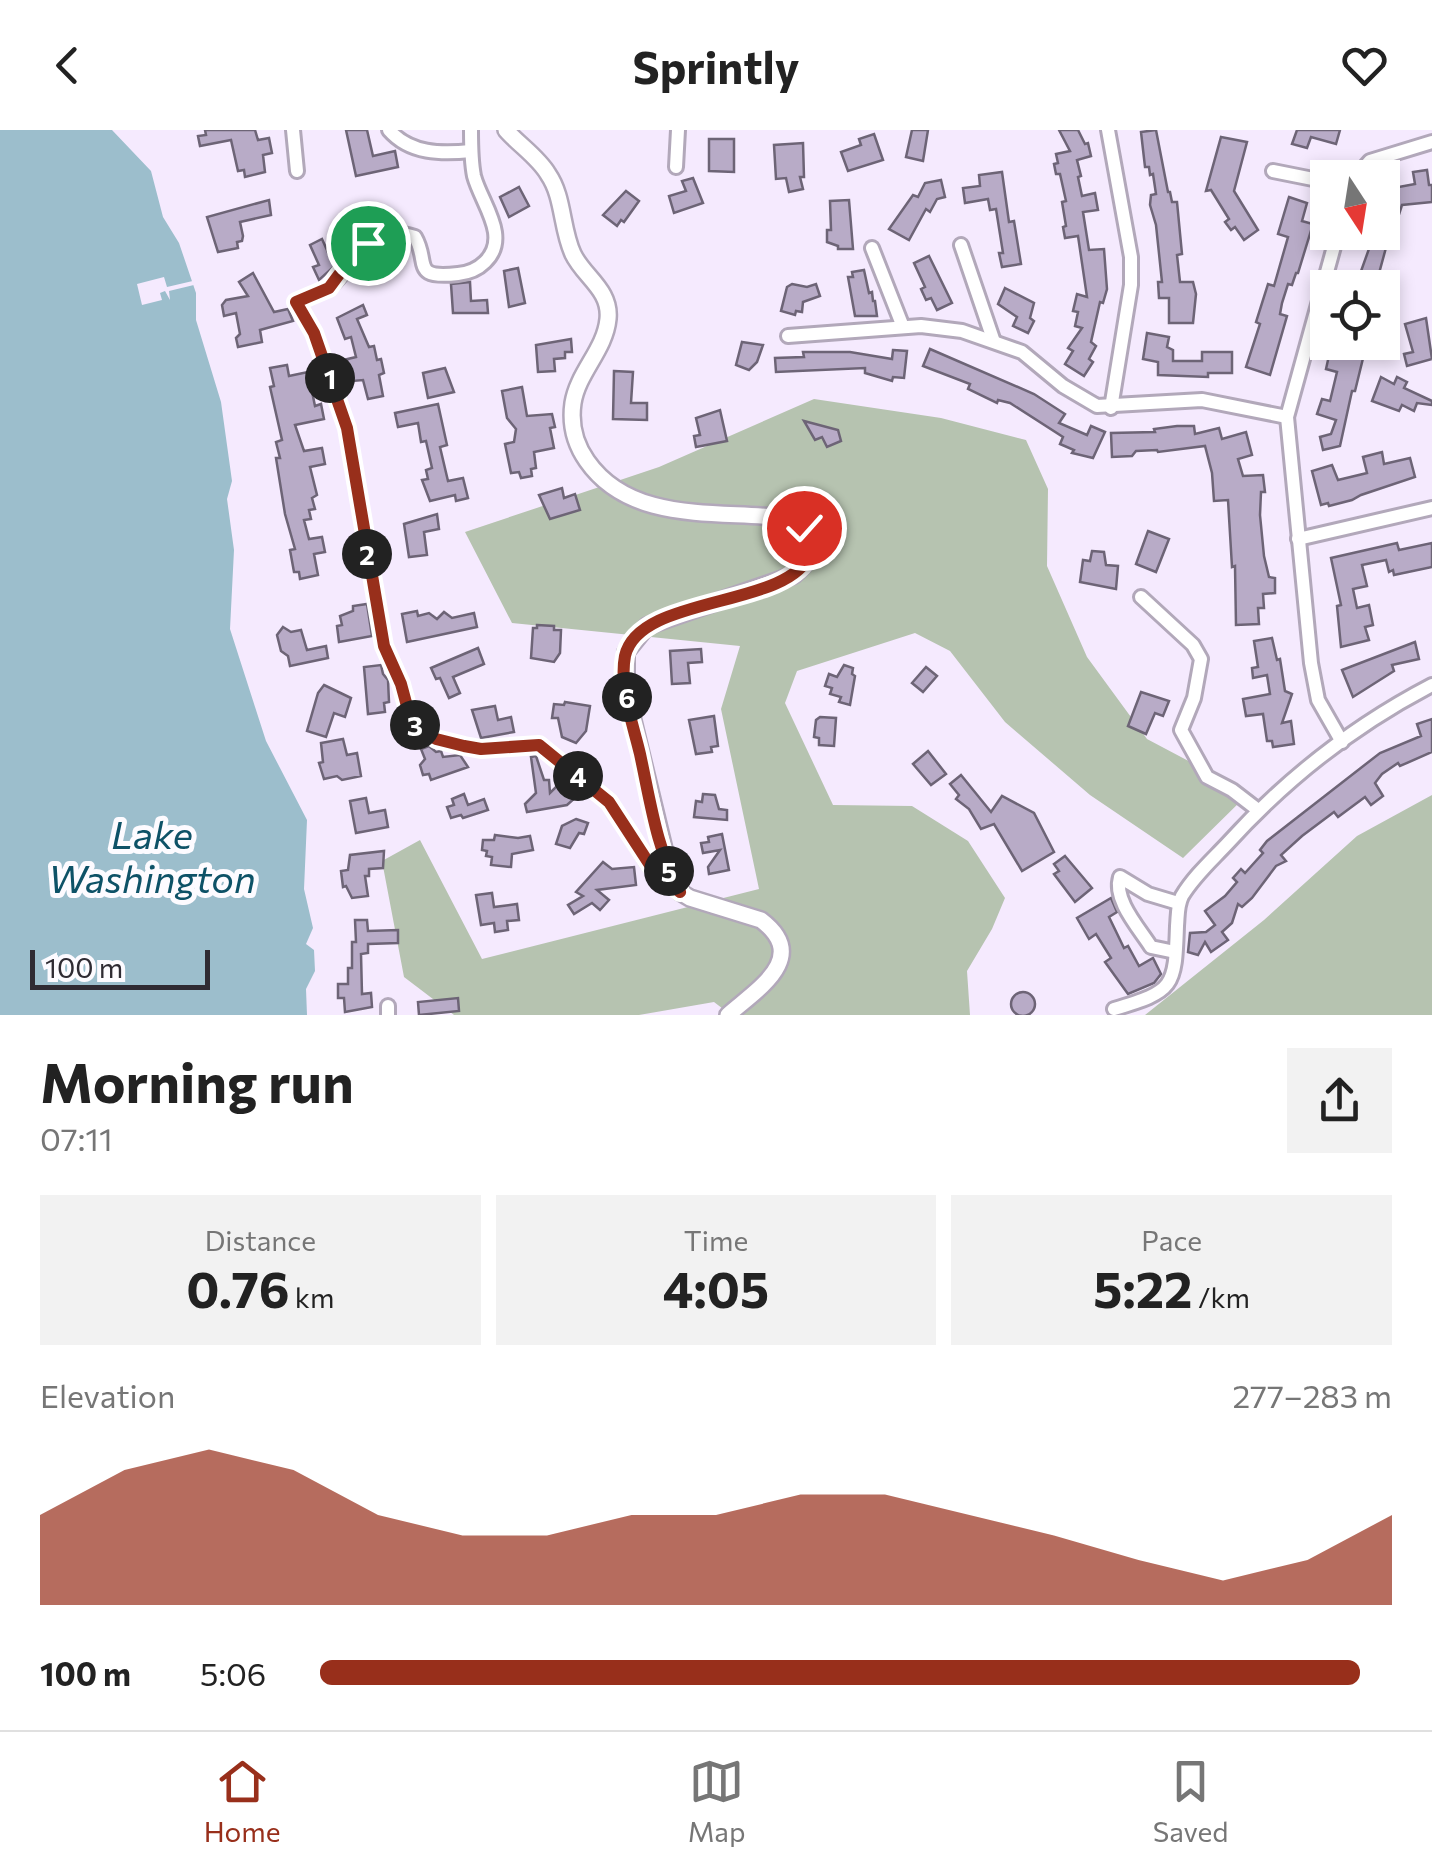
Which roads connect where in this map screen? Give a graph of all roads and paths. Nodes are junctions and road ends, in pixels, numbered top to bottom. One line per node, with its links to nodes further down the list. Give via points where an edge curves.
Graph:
1 (293, 130): 11 (street)
2 (389, 130): 8 (street, via 420,150)
3 (471, 130): 8 (street)
4 (506, 130): 28 (street, via 546,170 574,255 608,306 606,332 574,398 573,428 585,458 610,487 638,503 784,518 804,528 812,546 794,575 647,626 626,652 626,692 651,805)
5 (678, 130): 10 (street)
6 (1108, 130): 20 (street, via 1132,285)
7 (1432, 142): 9 (street)
8 (471, 151): 28 (street, via 494,223 488,260 469,272 435,274 421,264 415,237 387,236 362,248 329,288 296,302 314,333 347,428 384,646 420,730 481,749 539,745 609,802 650,865)
9 (1373, 160)
10 (676, 167)
11 (297, 171)
12 (1273, 171): 13 (street)
13 (1310, 178)
14 (961, 245): 19 (street)
15 (872, 248): 17 (street)
16 (1333, 250): 21 (street)
17 (903, 327): 18 (street); 19 (street)
18 (788, 336)
19 (993, 340): 20 (street, via 1037,362 1081,399)
20 (1110, 408): 21 (street, via 1202,400)
21 (1287, 417): 23 (street)
22 (1432, 508): 23 (street)
23 (1298, 539): 26 (street, via 1315,685)
24 (1141, 597): 27 (street, via 1201,658 1181,730 1208,777)
25 (1432, 685): 26 (street)
26 (1342, 742): 27 (street)
27 (1258, 810): 29 (street)
28 (680, 892): 32 (street, via 761,920 776,935 781,954 774,973)
29 (1178, 903): 30 (street); 30 (street, via 1118,880 1118,892 1152,947)
30 (1175, 952): 31 (street, via 1168,987)
31 (1114, 1010)
32 (728, 1015)

